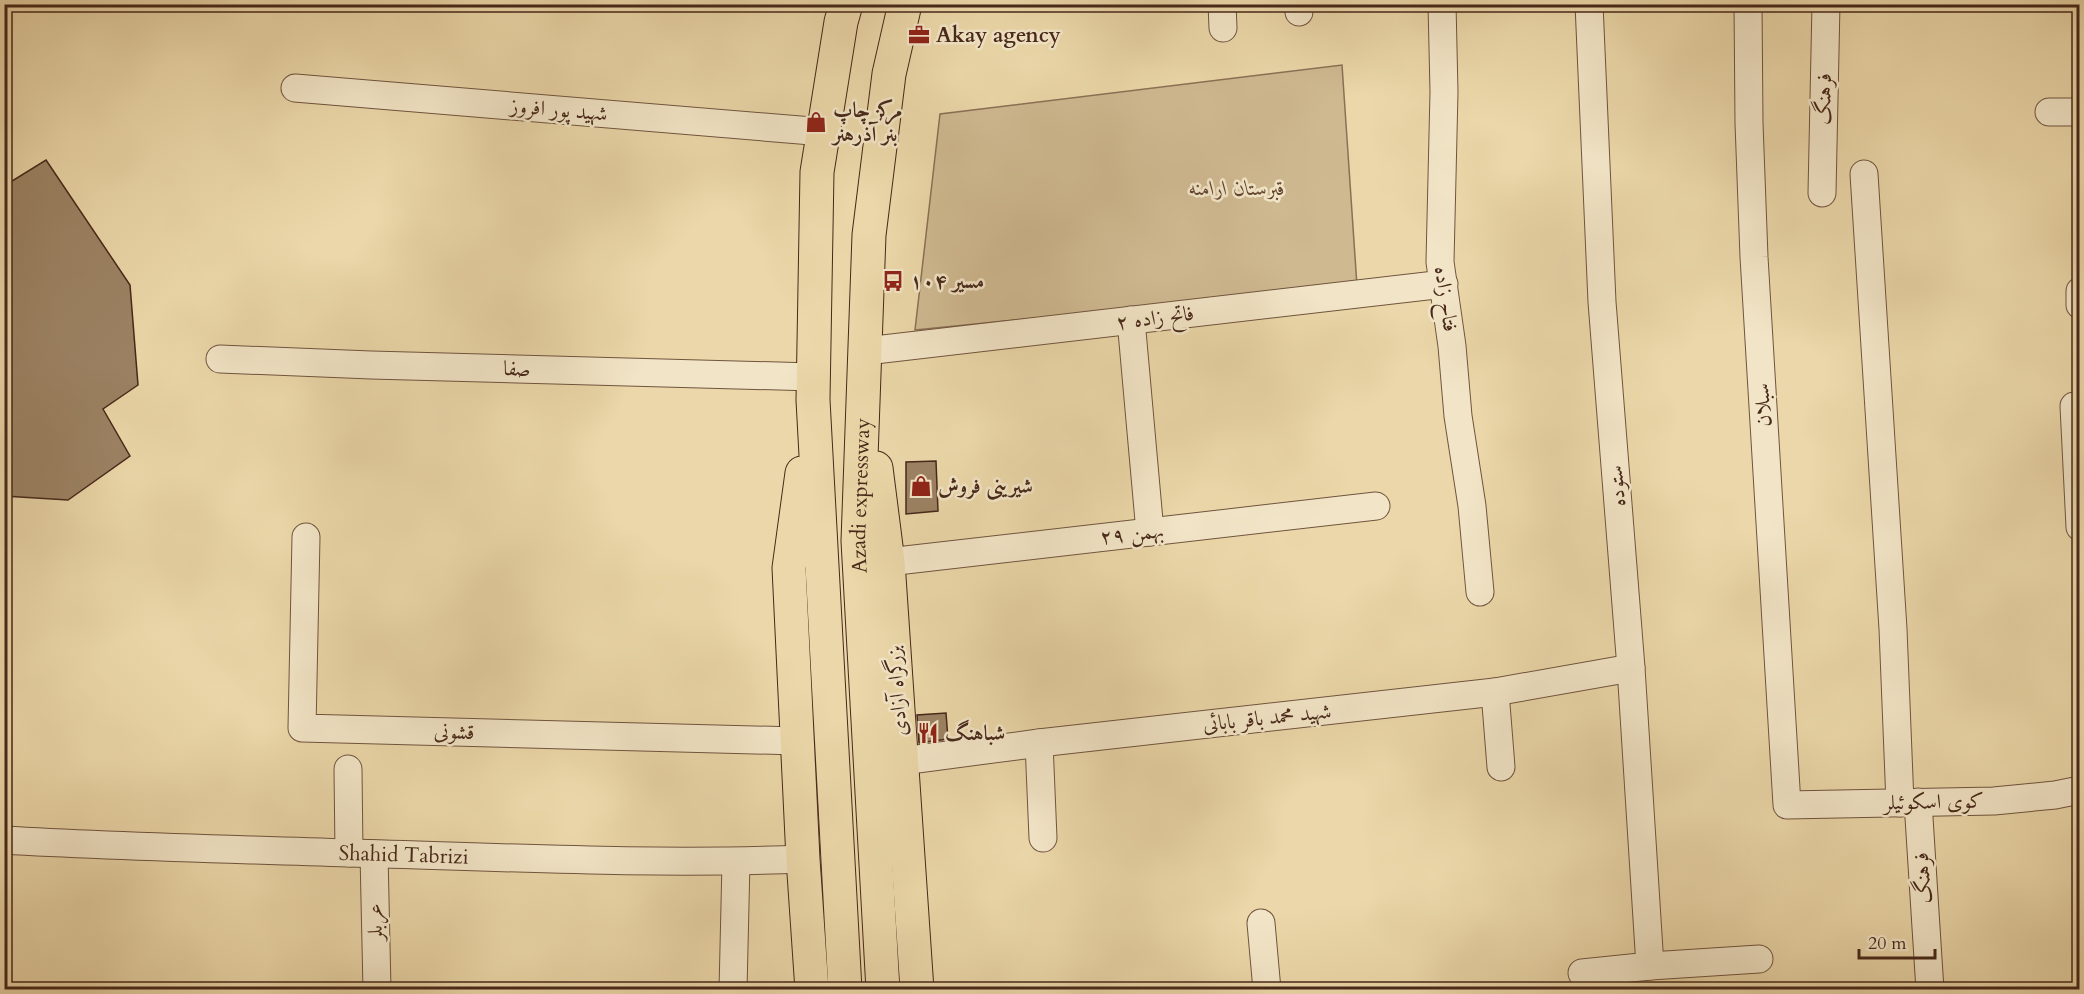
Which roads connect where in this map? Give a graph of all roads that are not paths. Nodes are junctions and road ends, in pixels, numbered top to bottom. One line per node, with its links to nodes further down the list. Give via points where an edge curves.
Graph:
1 (846, 4): 10 (highway, Azadi expressway)
2 (906, 4): 15 (highway, Azadi expressway, via 889,74 869,235)
3 (1443, 4): 13 (street, فتاح زاده, via 1440,262)
4 (1589, 4): 26 (street, ستوده, via 1602,302)
5 (1748, 4): 35 (street, سبلان, via 1754,256)
6 (1826, 4): 12 (street, فرهنگ)
7 (295, 88): 10 (street, شهید پور افروز)
8 (2049, 112): 9 (street)
9 (2079, 112)
10 (824, 132): 17 (highway, Azadi expressway, via 817,172)
11 (1864, 174): 34 (street, فرهنگ, via 1893,629)
12 (1822, 194)
13 (1444, 284): 14 (street, فاتح زاده ۲); 25 (street, فتاح زاده)
14 (1131, 320): 15 (street, فاتح زاده ۲); 22 (street)
15 (866, 351): 18 (highway, Azadi expressway)
16 (220, 359): 17 (street, صفا)
17 (813, 389): 28 (highway, via 789,568); 48 (highway, Azadi expressway)
18 (865, 394): 24 (highway, بزرگراه آزادی); 49 (highway, Azadi expressway, via 858,541)
19 (2074, 406): 21 (street)
20 (1376, 506): 22 (street, ۲۹ بهمن)
21 (2079, 527)
22 (1150, 532): 24 (street, ۲۹ بهمن)
23 (306, 537): 28 (street, قشونی, via 302,728)
24 (888, 562): 30 (highway, بزرگراه آزادی)
25 (1480, 592)
26 (1631, 668): 27 (street, شهید محمد باقر بابائی); 43 (street, ستوده)
27 (1495, 692): 29 (street, شهید محمد باقر بابائی); 31 (street)
28 (797, 741): 39 (highway)
29 (1039, 743): 30 (street, شهید محمد باقر بابائی); 36 (street)
30 (902, 761): 50 (highway, بزرگراه آزادی)
31 (1501, 767)
32 (348, 769): 38 (street, عربلر)
33 (2079, 790): 34 (street, کوی اسکوئیلر, via 1994,801)
34 (1909, 803): 35 (street, کوی اسکوئیلر); 52 (street, فرهنگ)
35 (1787, 805)
36 (1043, 838)
37 (4, 840): 38 (street, Shahid Tabrizi)
38 (361, 853): 40 (street, Shahid Tabrizi); 45 (street, عربلر)
39 (803, 860): 40 (street, Shahid Tabrizi); 47 (highway)
40 (736, 862): 46 (street)
41 (1261, 923): 51 (street)
42 (1759, 959): 43 (street)
43 (1650, 966): 44 (street)
44 (1582, 973)
45 (377, 990)
46 (733, 990)
47 (812, 990)
48 (845, 990)
49 (883, 990)
50 (917, 990)
51 (1267, 990)
52 (1930, 990)

